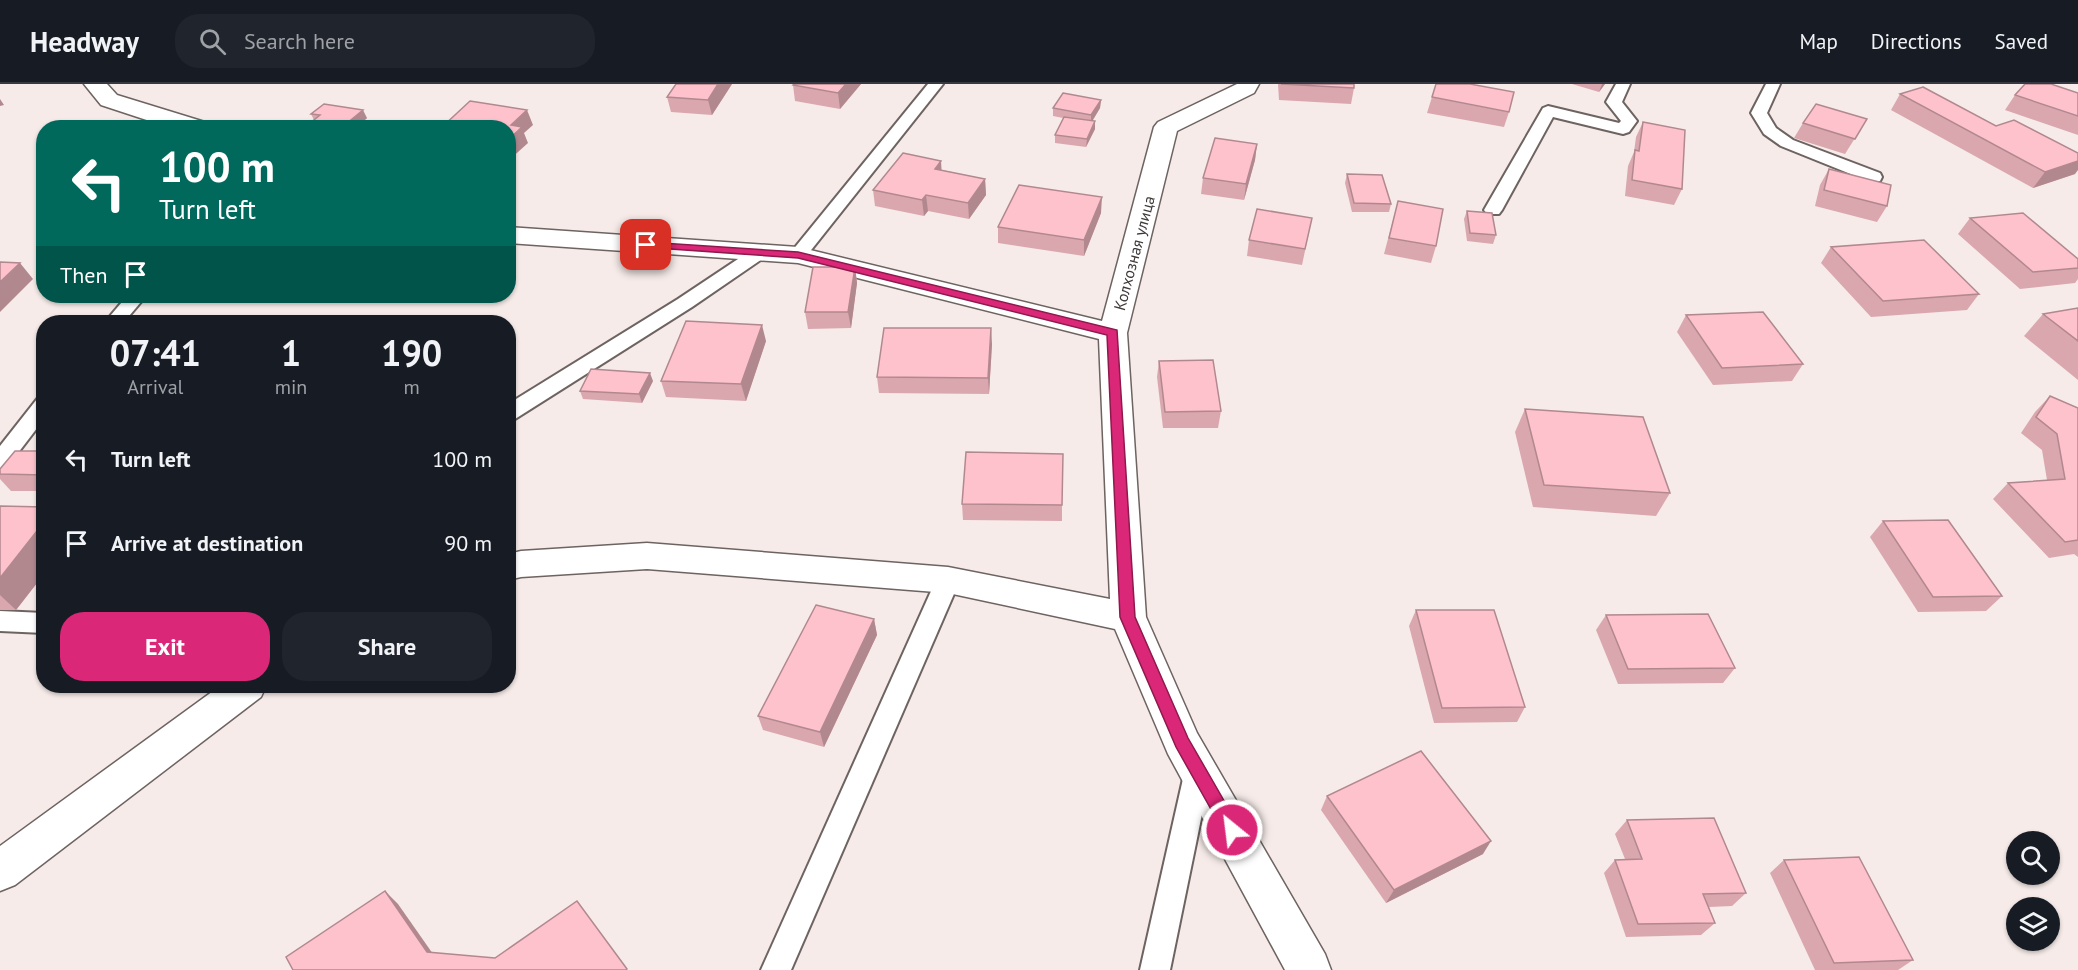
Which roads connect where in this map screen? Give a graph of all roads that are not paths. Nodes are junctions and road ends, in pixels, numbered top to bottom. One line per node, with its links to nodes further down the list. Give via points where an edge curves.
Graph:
1 (95, 84): 6 (street, via 109,100)
2 (936, 84): 11 (lane)
3 (1248, 84): 14 (street, Колхозная улица, via 1166,126)
4 (1623, 84): 8 (lane, via 1614,102 1629,121 1623,129 1548,111)
5 (1773, 84): 7 (lane, via 1759,113 1770,131 1787,143)
6 (169, 120)
7 (1874, 177)
8 (1494, 210)
9 (516, 236): 10 (street)
10 (759, 253): 11 (street); 15 (lane)
11 (798, 255): 14 (street)
12 (131, 303): 13 (lane)
13 (120, 315)
14 (1113, 333): 20 (street, Колхозная улица)
15 (516, 409)
16 (36, 415): 17 (lane)
17 (0, 460)
18 (516, 565): 19 (street, via 647,556)
19 (948, 580): 20 (street); 26 (lane)
20 (1128, 617): 24 (street, Колхозная улица)
21 (0, 621): 22 (lane)
22 (36, 623)
23 (239, 693): 25 (street)
24 (1198, 770): 27 (lane); 28 (street, Колхозная улица)
25 (0, 871)
26 (776, 970)
27 (1155, 970)
28 (1310, 970)

